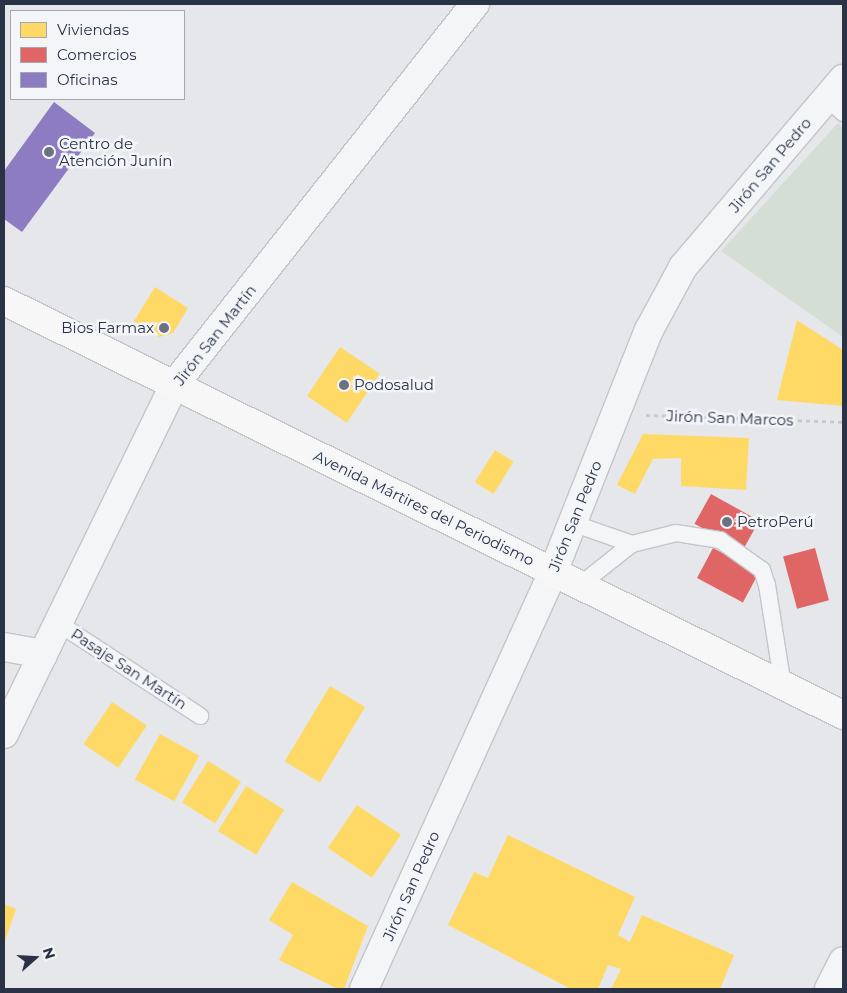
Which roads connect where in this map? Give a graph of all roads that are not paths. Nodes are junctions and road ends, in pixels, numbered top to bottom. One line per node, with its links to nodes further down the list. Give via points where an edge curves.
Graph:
1 (475, 4): 4 (street, Jirón San Martín)
2 (838, 96): 5 (street, Jirón San Pedro, via 683,267 649,330)
3 (4, 301): 4 (main road, Avenida Mártires del Periodismo)
4 (174, 386): 7 (main road, Avenida Mártires del Periodismo); 9 (street, Jirón San Martín)
5 (572, 523): 6 (lane); 7 (street, Jirón San Pedro)
6 (632, 544): 8 (lane); 12 (lane, via 676,533 720,540 762,570)
7 (553, 572): 8 (main road, Avenida Mártires del Periodismo); 17 (street, Jirón San Pedro)
8 (580, 585): 12 (main road, Avenida Mártires del Periodismo)
9 (58, 623): 11 (street, Jirón San Martín); 14 (lane, Pasaje San Martín)
10 (4, 647): 11 (street)
11 (43, 654): 15 (street, Jirón San Martín)
12 (783, 686): 13 (main road, Avenida Mártires del Periodismo)
13 (843, 715)
14 (200, 716)
15 (4, 734)
16 (843, 961): 18 (street)
17 (364, 989)
18 (829, 989)

